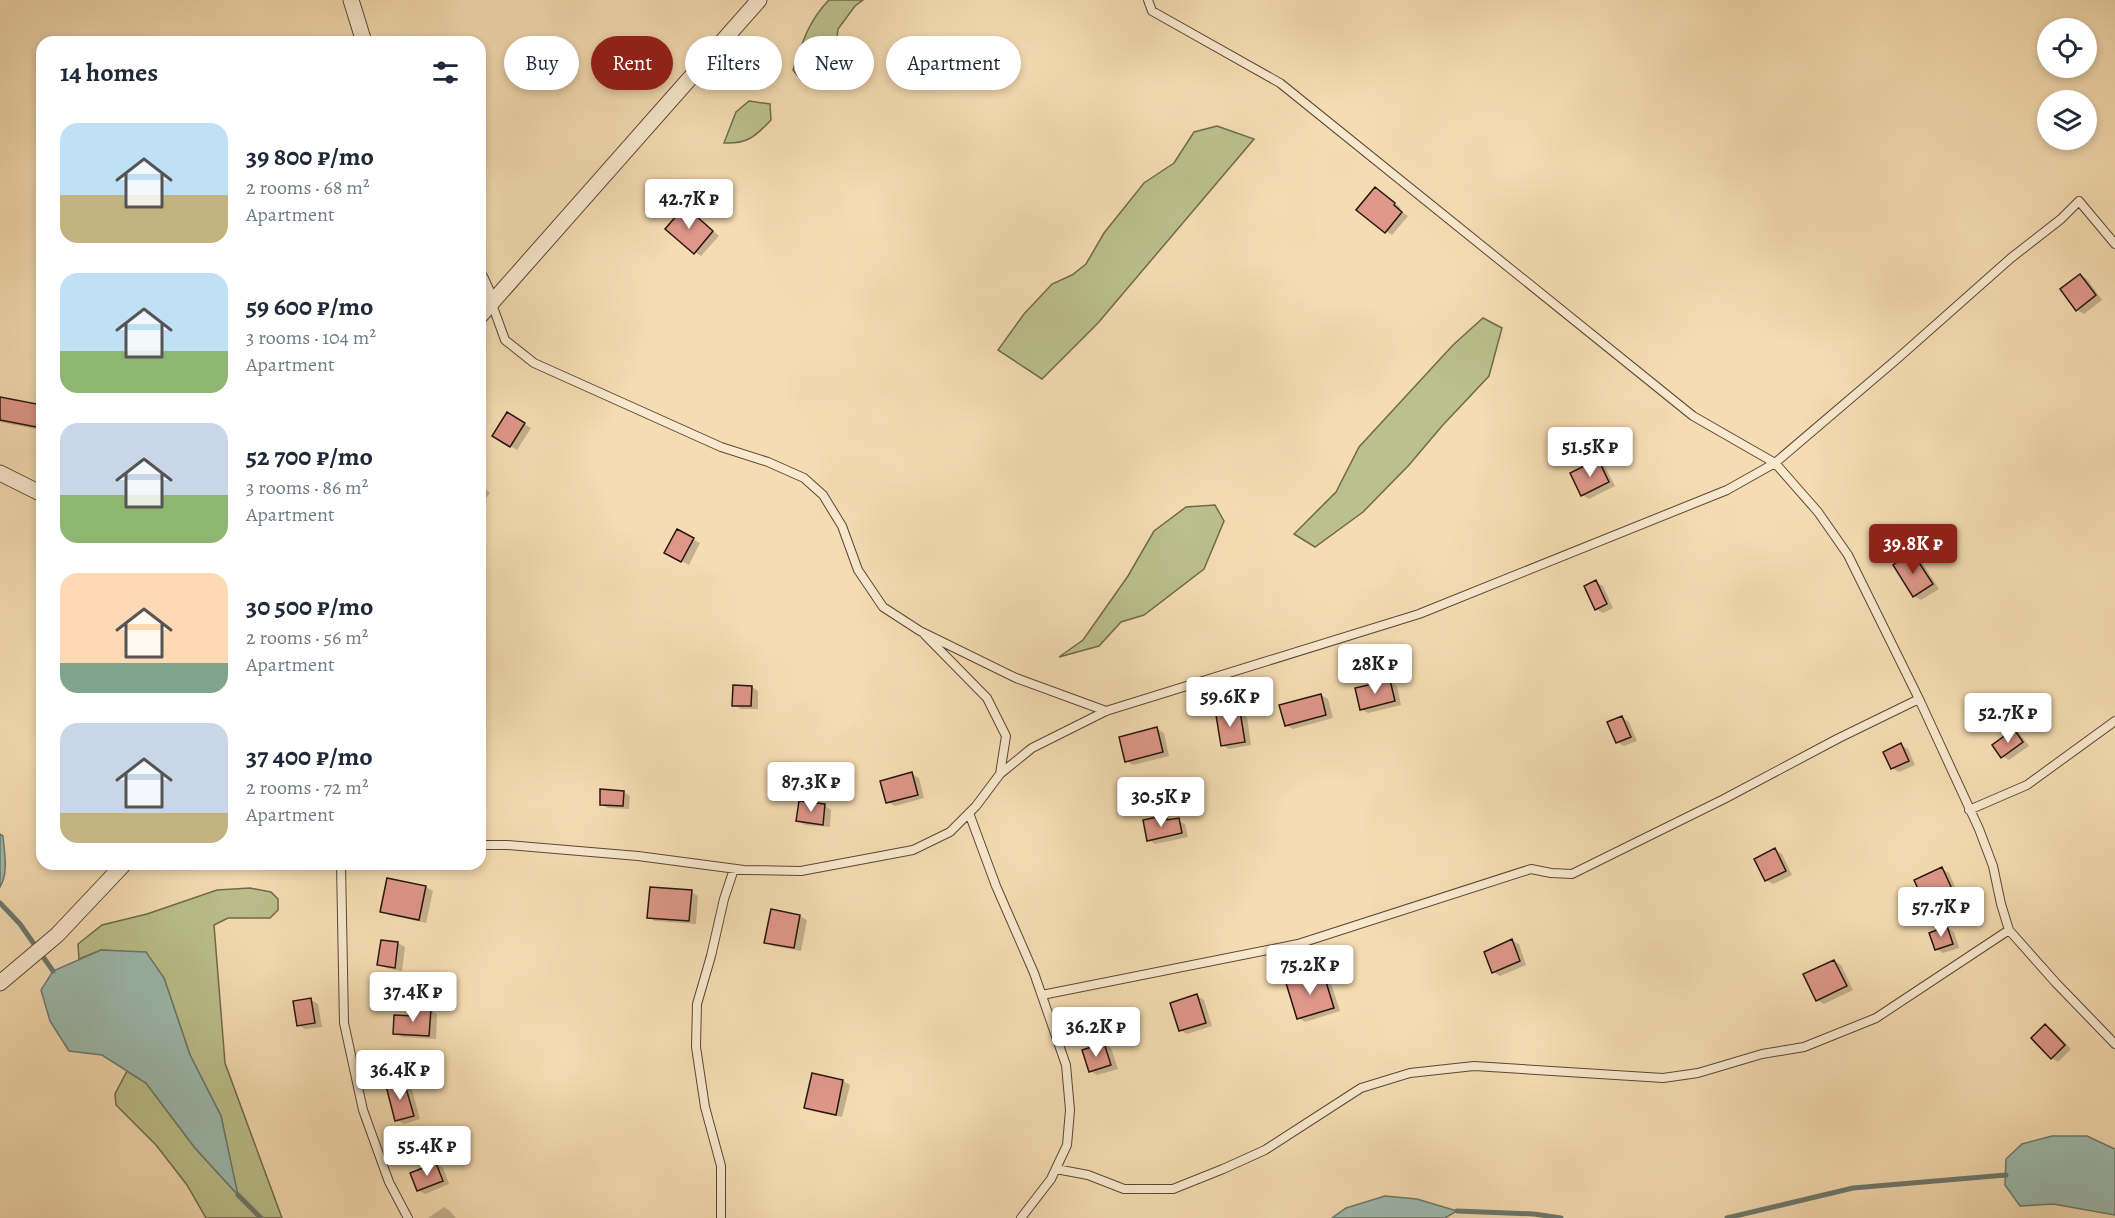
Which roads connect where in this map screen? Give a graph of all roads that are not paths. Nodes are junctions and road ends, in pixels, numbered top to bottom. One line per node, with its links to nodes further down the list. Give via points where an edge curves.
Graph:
1 (351, 0): 4 (street)
2 (759, 0): 7 (street)
3 (1148, 0): 9 (lane, via 1152,11 1280,83 1693,416)
4 (362, 36)
5 (2115, 244): 9 (lane, via 2079,201)
6 (486, 291): 7 (street)
7 (491, 302): 8 (street); 12 (lane, via 505,340 534,363 722,447 804,478 823,495 842,526 858,570 882,607)
8 (486, 308)
9 (1775, 463): 13 (lane, via 1818,512 1848,555); 14 (lane, via 1727,490 1419,614)
10 (0, 473): 11 (street)
11 (36, 491)
12 (920, 631): 14 (lane, via 1016,678); 16 (lane, via 987,698 1006,736)
13 (1919, 699): 17 (lane); 25 (lane, via 1572,874 1531,869 1298,944)
14 (1106, 711): 16 (lane, via 1032,748)
15 (2115, 721): 17 (lane, via 2027,785)
16 (1000, 774): 18 (lane)
17 (1969, 810): 23 (lane, via 1992,866)
18 (969, 813): 20 (lane, via 950,832 913,850 801,872); 25 (lane)
19 (486, 845): 20 (lane, via 638,856)
20 (734, 869): 29 (lane, via 697,1004 696,1047 705,1107 721,1166)
21 (118, 870): 24 (street, via 57,935)
22 (340, 870): 28 (lane, via 344,1023 363,1110)
23 (2009, 930): 26 (lane); 27 (lane, via 1876,1018 1804,1047 1762,1054 1698,1073 1663,1077 1474,1066 1410,1073 1361,1088 1265,1150 1173,1189 1124,1189 1088,1175)
24 (2, 981)
25 (1042, 995): 27 (lane, via 1066,1065 1070,1110 1067,1145)
26 (2115, 1044)
27 (1056, 1169): 30 (lane)
28 (408, 1218)
29 (721, 1218)
30 (1021, 1218)

